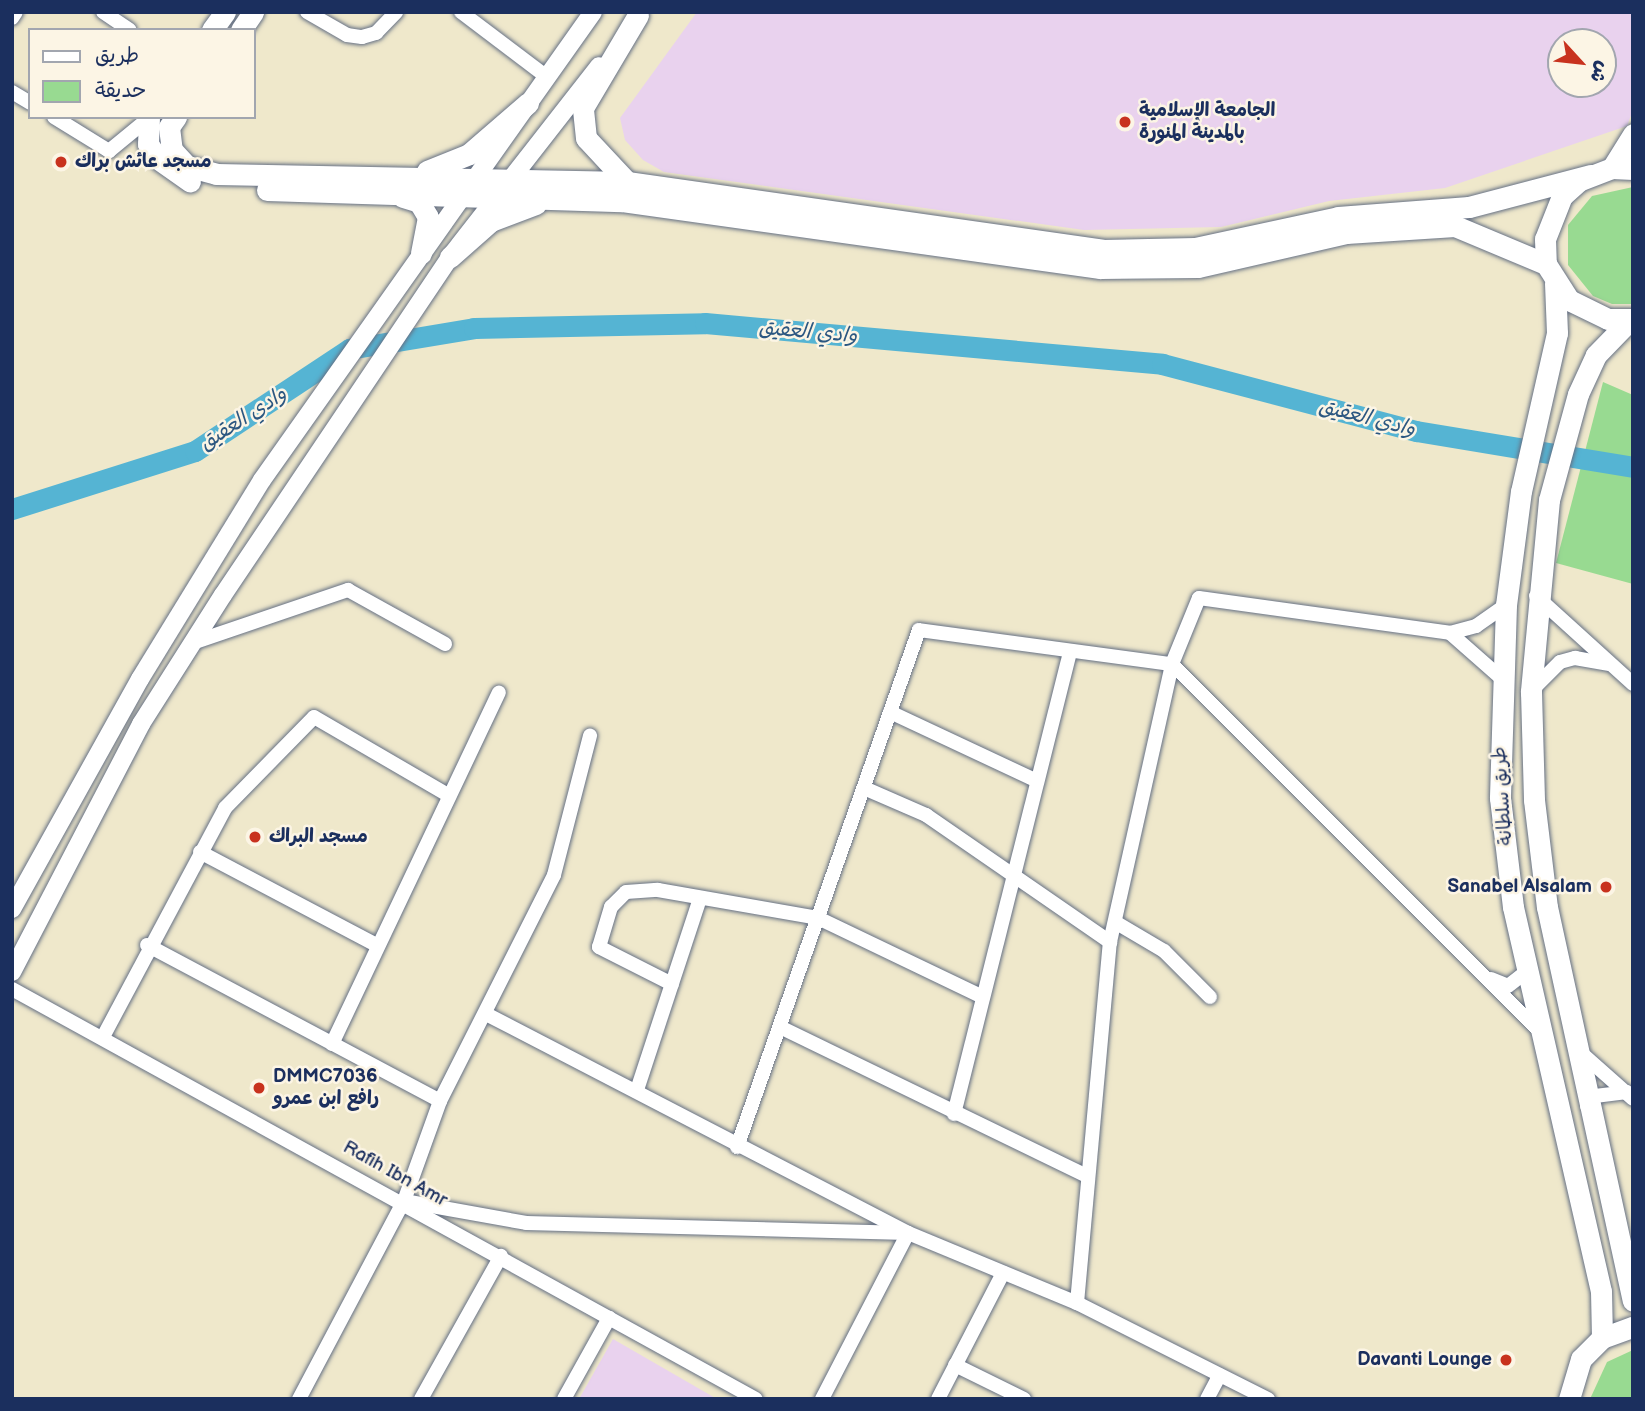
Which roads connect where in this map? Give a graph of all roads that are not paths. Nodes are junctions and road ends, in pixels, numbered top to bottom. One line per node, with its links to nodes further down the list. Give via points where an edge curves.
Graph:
1 (16, 12): 10 (street)
2 (225, 12): 12 (main road)
3 (253, 12): 13 (main road)
4 (307, 12): 5 (street, via 347,36 362,37 376,33)
5 (396, 12)
6 (461, 12): 14 (street)
7 (593, 12): 14 (street)
8 (107, 13): 11 (street)
9 (640, 14): 26 (street); 27 (main road, via 583,108 586,138)
10 (12, 18)
11 (127, 28)
12 (213, 28)
13 (241, 28)
14 (547, 77): 17 (street)
15 (12, 92): 16 (street)
16 (28, 102)
17 (528, 103): 25 (street); 28 (main road, via 455,162)
18 (57, 119): 19 (street, via 109,151)
19 (148, 119)
20 (149, 119): 28 (main road, via 148,144 158,159 195,184)
21 (175, 119): 28 (main road, via 169,127 172,150 187,166 206,172)
22 (1633, 134): 23 (main road)
23 (1622, 169): 24 (main road)
24 (1591, 175): 27 (main road, via 1469,207 1338,217 1152,252 1102,250); 34 (main road, طريق سلطانة, via 1562,196 1550,216)
25 (478, 177): 26 (main road); 28 (main road); 29 (street)
26 (511, 178): 27 (main road); 30 (street)
27 (627, 182)
28 (390, 186): 29 (main road); 32 (main road, via 425,209 429,224)
29 (465, 197): 30 (main road); 32 (street)
30 (496, 198): 31 (main road); 33 (street)
31 (584, 198): 33 (main road, via 511,212); 34 (main road, via 1100,268 1198,267 1346,233 1455,226)
32 (421, 253): 56 (street, via 262,480)
33 (450, 257): 39 (street)
34 (1551, 273): 35 (main road, via 1587,312); 37 (main road, طريق سلطانة, via 1557,333)
35 (1631, 319): 36 (main road, طريق سلطانة, via 1596,355 1549,500)
36 (1536, 596): 43 (street); 47 (main road, طريق سلطانة)
37 (1506, 605): 38 (street, via 1483,623); 44 (main road, طريق سلطانة)
38 (1450, 634): 42 (street, via 1199,597); 44 (street)
39 (192, 643): 40 (street, via 348,590); 63 (street, via 141,724)
40 (445, 644)
41 (1070, 651): 42 (street); 48 (street, via 919,631); 50 (street)
42 (1172, 664): 58 (street); 64 (street)
43 (1612, 666): 45 (street); 47 (street, via 1575,657 1560,662)
44 (1499, 676): 62 (main road, طريق سلطانة, via 1500,798)
45 (1633, 684)
46 (499, 692): 52 (street)
47 (1531, 692): 74 (main road, طريق سلطانة, via 1546,907)
48 (890, 712): 50 (street); 51 (street)
49 (590, 736): 69 (street, via 554,875)
50 (1037, 781): 54 (street)
51 (864, 788): 54 (street, via 926,815); 57 (street)
52 (448, 795): 53 (street, via 313,717 225,808); 61 (street)
53 (200, 852): 60 (street); 61 (street)
54 (1013, 880): 59 (street); 67 (street)
55 (700, 898): 57 (street); 65 (street); 65 (street, via 626,892 598,938 611,957)
56 (12, 909)
57 (818, 918): 67 (street); 70 (street)
58 (1115, 922): 59 (street); 68 (street, via 1164,951)
59 (1110, 942): 81 (street)
60 (147, 945): 72 (street); 73 (street)
61 (378, 946): 73 (street)
62 (1527, 971): 64 (street, via 1508,986); 71 (main road, طريق سلطانة)
63 (12, 972)
64 (1486, 977): 71 (street)
65 (671, 984): 75 (street)
66 (12, 989): 72 (street, Rafih Ibn Amr)
67 (984, 997): 79 (street)
68 (1210, 997)
69 (485, 1014): 75 (street); 77 (street)
70 (780, 1027): 79 (street); 80 (street)
71 (1541, 1033): 90 (main road, طريق سلطانة, via 1601,1291)
72 (104, 1035): 82 (street, Rafih Ibn Amr)
73 (332, 1044): 77 (street)
74 (1576, 1049): 76 (street); 78 (main road, طريق سلطانة)
75 (637, 1090): 80 (street)
76 (1630, 1096): 78 (street, via 1595,1096)
77 (440, 1101): 82 (street)
78 (1587, 1106): 86 (main road, طريق سلطانة)
79 (954, 1114): 81 (street)
80 (737, 1147): 83 (street)
81 (1087, 1176): 87 (street)
82 (404, 1201): 83 (street, via 526,1223); 84 (street, Rafih Ibn Amr); 93 (street)
83 (908, 1233): 85 (street); 97 (street)
84 (501, 1256): 88 (street, Rafih Ibn Amr); 94 (street)
85 (1003, 1273): 87 (street); 91 (street)
86 (1633, 1301)
87 (1077, 1303): 92 (street)
88 (609, 1318): 95 (street); 96 (street, Rafih Ibn Amr)
89 (1633, 1327): 90 (main road)
90 (1602, 1338): 102 (main road, via 1580,1359)
91 (955, 1365): 98 (street); 99 (street)
92 (1220, 1375): 100 (street); 101 (street)
93 (299, 1399)
94 (421, 1399)
95 (564, 1399)
96 (756, 1399)
97 (822, 1399)
98 (938, 1399)
99 (1024, 1399)
100 (1207, 1399)
101 (1268, 1399)
102 (1569, 1399)

